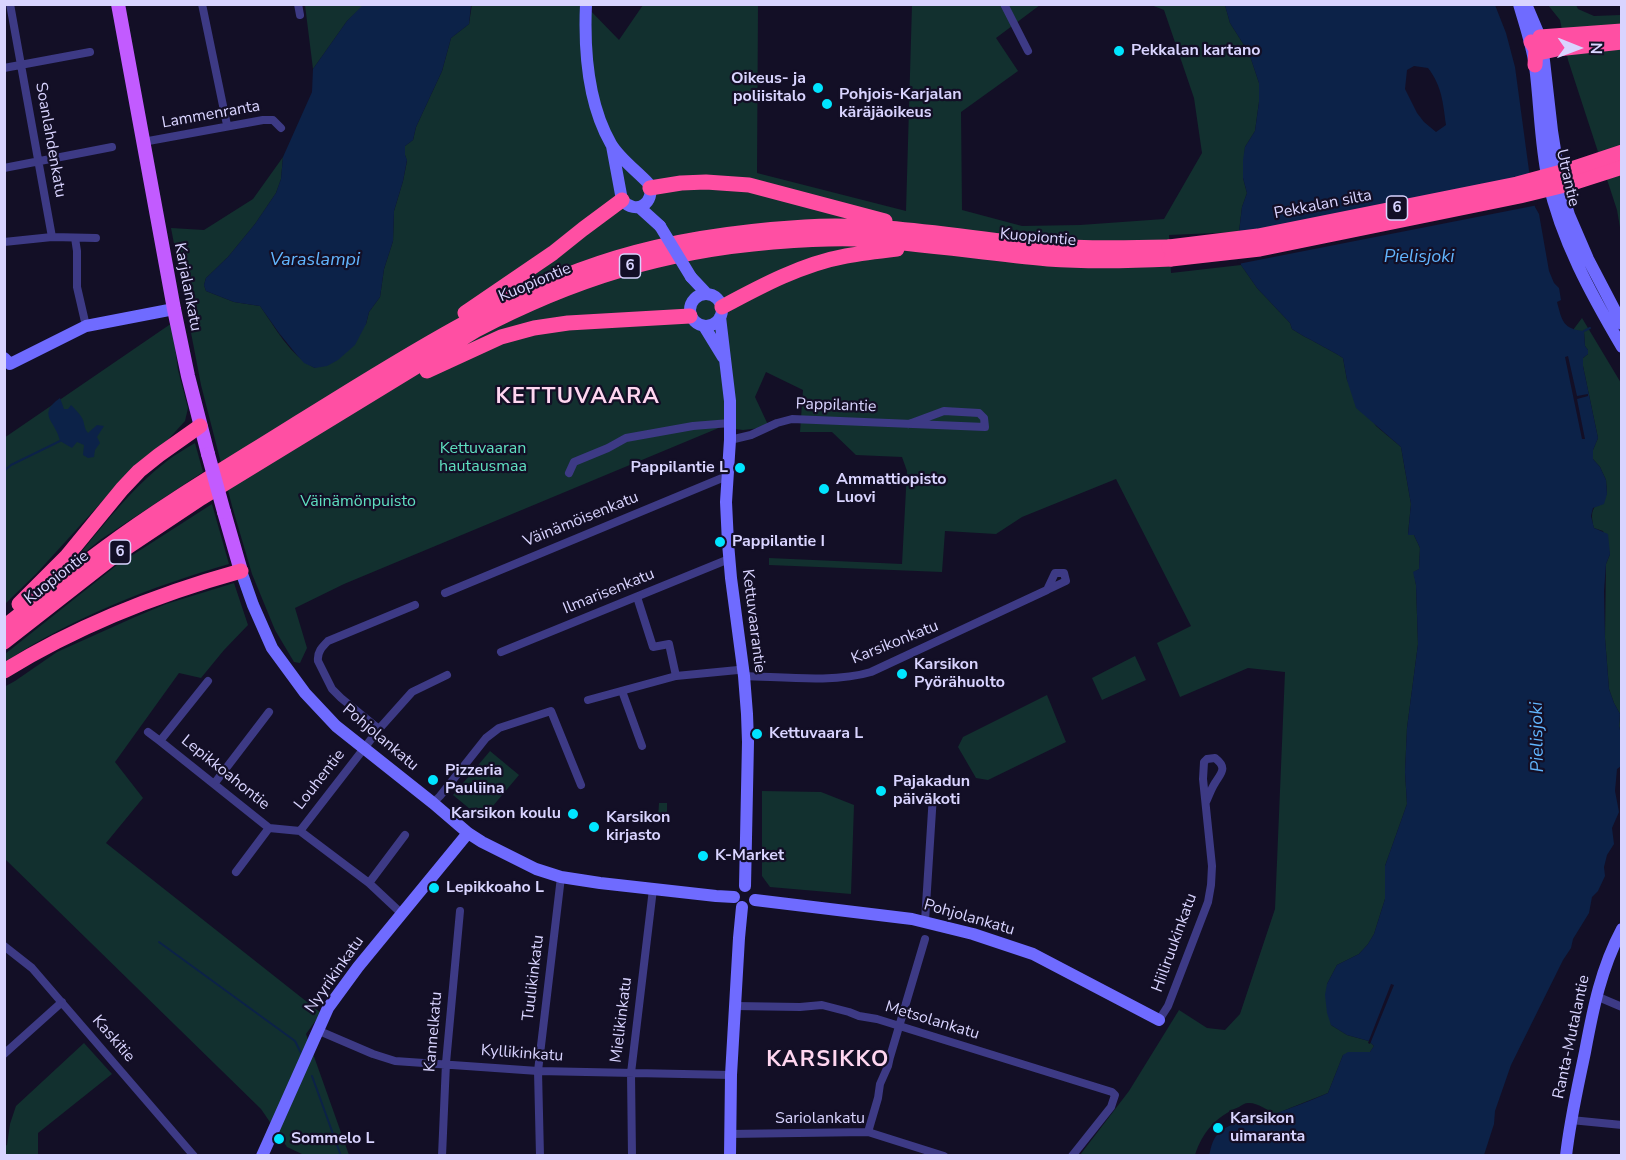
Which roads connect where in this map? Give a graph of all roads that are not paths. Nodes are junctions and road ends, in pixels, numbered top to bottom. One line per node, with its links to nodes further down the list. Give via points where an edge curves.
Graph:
1 (10, 4): 15 (street, Soanlahdenkatu)
2 (118, 4): 19 (main road, Karjalankatu)
3 (202, 4): 17 (street)
4 (298, 4): 9 (street)
5 (586, 4): 20 (street, via 590,86)
6 (1004, 4): 13 (street)
7 (1519, 4): 12 (street, Utrantie)
8 (1526, 4): 12 (street, Utrantie)
9 (300, 15)
10 (1622, 31): 12 (highway)
11 (1622, 42): 12 (highway)
12 (1537, 48): 42 (street, Utrantie, via 1569,215); 45 (street, Utrantie, via 1542,144 1555,206 1575,260)
13 (1028, 51)
14 (90, 52): 15 (street)
15 (22, 64): 16 (street); 23 (street, Soanlahdenkatu)
16 (4, 68)
17 (227, 125): 18 (street, Lammenranta, via 268,119); 19 (street, Lammenranta)
18 (281, 128)
19 (143, 142): 39 (main road, Karjalankatu)
20 (612, 146): 26 (street); 27 (street)
21 (112, 147): 23 (street)
22 (1622, 152): 35 (highway, Pekkalan silta / 6, bridge, via 1517,184)
23 (38, 161): 25 (street); 30 (street, Soanlahdenkatu)
24 (1622, 167): 35 (highway, Pekkalan silta / 6, bridge, via 1520,196 1260,249)
25 (4, 168)
26 (647, 188): 27 (street, via 637,177 628,179); 28 (street, via 647,202); 29 (street); 33 (highway, via 706,182 748,185)
27 (622, 194): 28 (street, via 630,206); 48 (highway, via 553,253)
28 (639, 207): 29 (street)
29 (659, 225): 36 (street, bridge)
30 (52, 237): 31 (street); 34 (street)
31 (75, 238): 32 (street); 43 (street, via 77,287)
32 (96, 238)
33 (928, 239): 35 (highway, Kuopiontie / 6, via 1049,259 1113,261); 40 (highway, via 801,269 764,285); 48 (highway, Kuopiontie / 6, via 854,226 808,227 711,236 646,249 518,295); 49 (highway, Kuopiontie / 6, via 809,239 713,248 630,267 586,280 499,318)
34 (4, 242)
35 (1170, 253)
36 (691, 277): 37 (street); 38 (street)
37 (707, 294): 38 (street); 40 (street, via 717,298)
38 (694, 298): 41 (street)
39 (174, 309): 43 (street); 52 (main road, Karjalankatu)
40 (721, 312): 44 (street, via 713,325); 46 (street, Kettuvaarantie)
41 (690, 316): 44 (street); 49 (highway, via 568,323 501,336)
42 (1622, 324)
43 (86, 326): 47 (street)
44 (704, 327): 46 (street, Kettuvaarantie)
45 (1622, 346)
46 (725, 361): 50 (street, Kettuvaarantie)
47 (6, 364)
48 (387, 368): 63 (highway, Kuopiontie / 6, via 203,482 107,547)
49 (364, 399): 64 (highway, Kuopiontie / 6, via 114,556)
50 (730, 423): 53 (street, Kettuvaarantie); 54 (street, via 626,438 574,462)
51 (909, 424): 51 (street, Pappilantie, via 963,426 985,427 979,413 944,411); 53 (street, Pappilantie, via 792,419)
52 (200, 426): 57 (main road, Karjalankatu, bridge); 62 (highway, via 139,471 67,556)
53 (730, 440): 55 (street, Kettuvaarantie)
54 (569, 473)
55 (727, 476): 56 (street, Kettuvaarantie); 59 (street, Väinämöisenkatu)
56 (729, 559): 60 (street, Ilmarisenkatu); 67 (street, Kettuvaarantie)
57 (241, 571): 66 (highway, via 130,608); 78 (street, Pohjolankatu, via 266,634 284,665 324,714)
58 (1047, 591): 67 (street, Karsikonkatu, via 855,677)
59 (446, 592)
60 (638, 597): 65 (street, Ilmarisenkatu); 69 (street, via 653,647 669,644)
61 (415, 605): 74 (street, via 328,641 318,656 332,689)
62 (4, 618)
63 (4, 627)
64 (4, 642)
65 (501, 652)
66 (4, 671)
67 (741, 673): 69 (street, Karsikonkatu); 91 (street, Kettuvaarantie, via 748,742)
68 (447, 675): 74 (street, Louhentie, via 412,692)
69 (676, 676): 71 (street, Karsikonkatu)
70 (208, 681): 76 (street)
71 (622, 691): 72 (street, Karsikonkatu); 77 (street)
72 (588, 700)
73 (269, 712): 79 (street)
74 (379, 729): 78 (street, Louhentie)
75 (148, 732): 76 (street, Lepikkoahontie)
76 (160, 741): 79 (street, Lepikkoahontie)
77 (642, 746)
78 (364, 748): 83 (street, Pohjolankatu); 85 (street, Louhentie)
79 (214, 784): 84 (street, Lepikkoahontie)
80 (581, 785): 83 (street, via 551,711 499,728 486,738)
81 (933, 795): 98 (street)
82 (1206, 802): 82 (street, Hiiliruukinkatu, via 1222,775 1223,767 1215,758 1203,762); 106 (street, Hiiliruukinkatu, via 1212,866 1208,902)
83 (433, 803): 86 (street, Pohjolankatu)
84 (269, 828): 85 (street, Lepikkoahontie); 88 (street)
85 (300, 831): 90 (street)
86 (468, 833): 89 (street, Pohjolankatu, via 536,869); 97 (street, Nyyrikinkatu)
87 (405, 835): 90 (street)
88 (236, 873)
89 (561, 877): 92 (street, Pohjolankatu); 111 (street, Tuulikinkatu)
90 (369, 883): 97 (street)
91 (745, 886): 93 (street, via 737,889); 94 (street, via 753,891)
92 (653, 889): 93 (street, Pohjolankatu); 112 (street, Mielikinkatu)
93 (734, 897): 95 (street)
94 (754, 900): 95 (street); 98 (street, Pohjolankatu)
95 (742, 908): 104 (street)
96 (460, 912): 110 (street, Kannelkatu)
97 (401, 914): 108 (street, Nyyrikinkatu, via 328,1008)
98 (925, 921): 106 (street, Pohjolankatu, via 1033,954)
99 (1622, 929): 102 (street, Ranta-Mutalantie)
100 (925, 939): 107 (street)
101 (4, 946): 103 (street, Kaskitie, via 32,968)
102 (1596, 996): 105 (street); 114 (street, Ranta-Mutalantie)
103 (62, 1002): 109 (street); 118 (street, Kaskitie)
104 (735, 1006): 107 (street, Metsolankatu, via 822,1005); 113 (street)
105 (1622, 1007)
106 (1159, 1020)
107 (899, 1027): 116 (street); 125 (street, Metsolankatu, via 1112,1092 1115,1095 1111,1107)
108 (317, 1030): 110 (street, Kyllikinkatu, via 395,1061); 119 (street, Nyyrikinkatu)
109 (4, 1053)
110 (446, 1064): 111 (street, Kyllikinkatu); 120 (street, Kannelkatu)
111 (538, 1071): 112 (street, Kyllikinkatu); 121 (street, Tuulikinkatu)
112 (631, 1073): 113 (street, Kyllikinkatu); 122 (street, Mielikinkatu)
113 (731, 1075): 117 (street)
114 (1570, 1120): 115 (street); 126 (street, Ranta-Mutalantie)
115 (1622, 1125)
116 (868, 1132): 117 (street, Sariolankatu); 124 (street, Sariolankatu)
117 (729, 1134): 123 (street)
118 (194, 1155)
119 (262, 1155)
120 (442, 1155)
121 (540, 1155)
122 (632, 1155)
123 (730, 1155)
124 (944, 1155)
125 (1072, 1155)
126 (1566, 1155)

